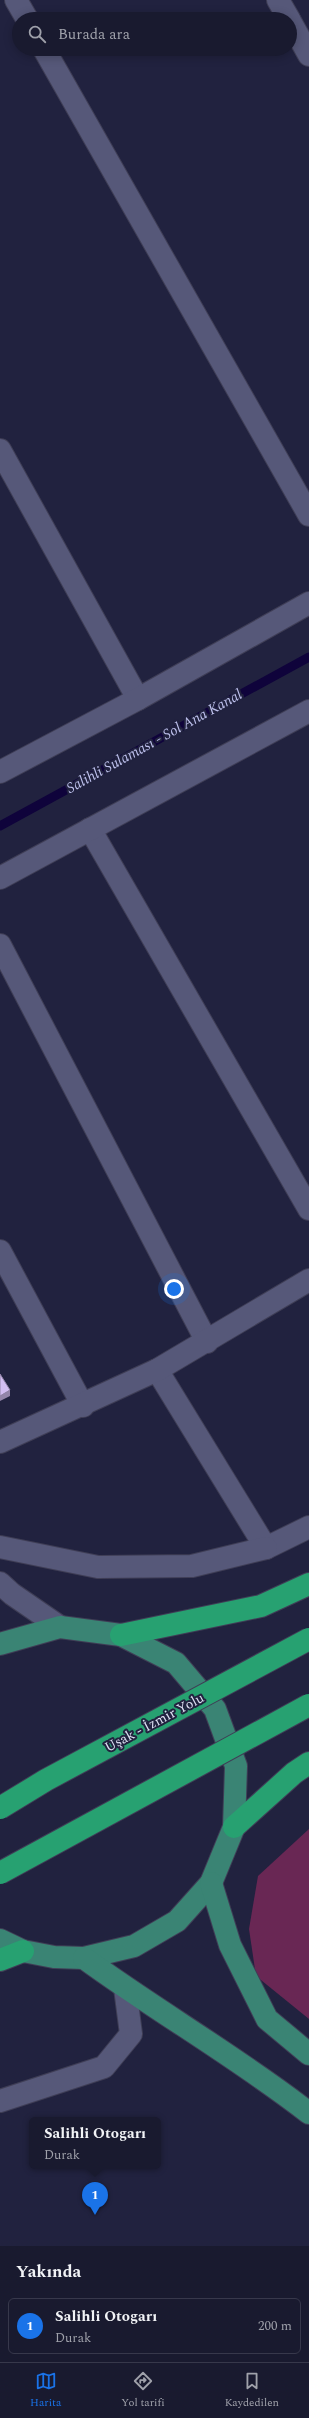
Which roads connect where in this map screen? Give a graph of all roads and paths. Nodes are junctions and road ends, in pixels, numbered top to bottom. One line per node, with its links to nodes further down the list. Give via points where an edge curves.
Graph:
1 (16, 0): 3 (street)
2 (278, 0): 4 (street)
3 (23, 12)
4 (285, 12)
5 (297, 34): 6 (street)
6 (309, 55)
7 (48, 56): 9 (street)
8 (0, 450): 11 (street)
9 (309, 516)
10 (309, 603): 11 (street)
11 (138, 699): 13 (street)
12 (309, 711): 14 (street)
13 (0, 772)
14 (90, 829): 15 (street); 17 (street)
15 (0, 878)
16 (0, 945): 20 (street)
17 (309, 1209)
18 (0, 1252): 22 (street)
19 (309, 1280): 20 (street)
20 (207, 1342): 21 (street)
21 (157, 1370): 22 (street); 26 (street)
22 (84, 1406): 23 (street)
23 (0, 1442)
24 (309, 1527): 26 (street)
25 (0, 1547): 26 (street, via 98,1567 192,1566)
26 (266, 1548)
27 (0, 1583): 29 (street)
28 (309, 1584): 30 (highway, via 262,1606)
29 (60, 1627): 30 (main road); 32 (main road)
30 (121, 1635): 36 (main road, via 176,1663 216,1708 236,1766)
31 (309, 1639): 35 (highway, Uşak - İzmir Yolu, bridge, via 46,1780)
32 (0, 1644)
33 (309, 1705): 37 (highway, bridge)
34 (309, 1763): 36 (highway, via 294,1773)
35 (0, 1808)
36 (234, 1827): 38 (main road)
37 (0, 1873)
38 (211, 1883): 41 (main road, via 177,1921 140,1943); 44 (main road, via 230,1945 267,2019)
39 (0, 1940): 40 (main road)
40 (23, 1951): 41 (main road, via 54,1957); 42 (highway)
41 (84, 1958): 43 (main road)
42 (0, 1960)
43 (125, 1988): 45 (street, via 131,2034 104,2067); 46 (main road, via 278,2089)
44 (309, 2054)
45 (0, 2100)
46 (309, 2113)

